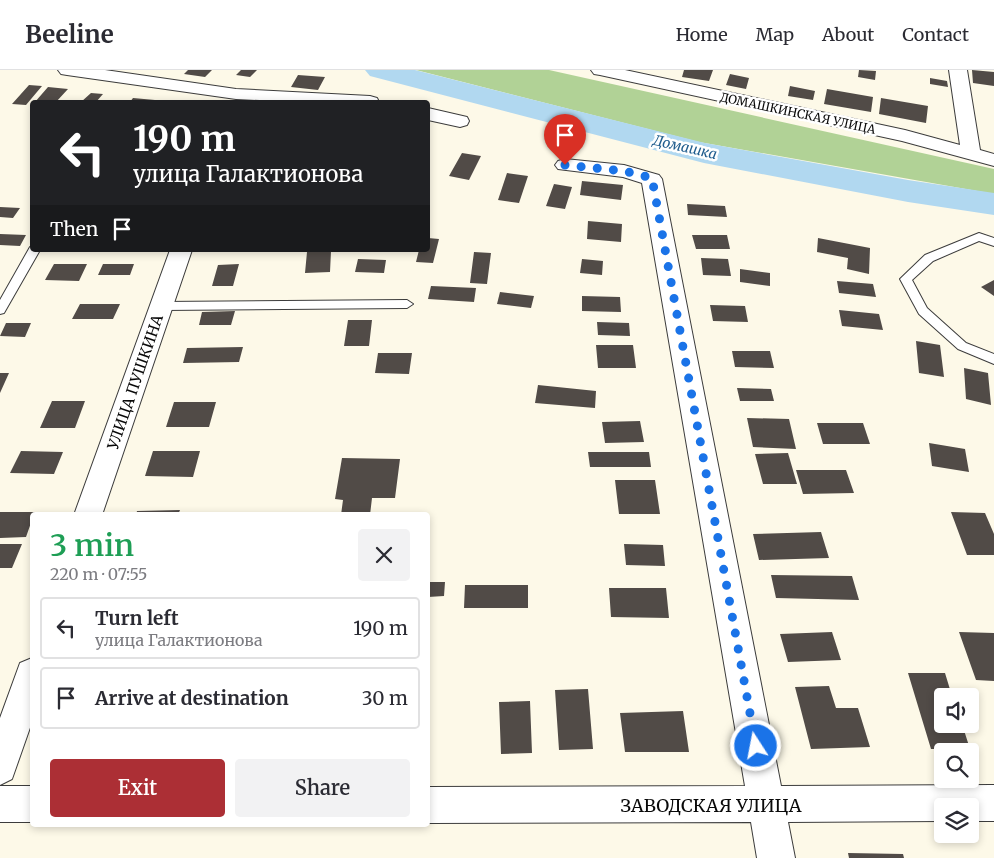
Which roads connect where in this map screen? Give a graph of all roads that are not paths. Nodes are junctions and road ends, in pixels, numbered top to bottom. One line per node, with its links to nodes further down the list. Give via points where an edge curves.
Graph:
1 (67, 70): 4 (street)
2 (600, 70): 8 (street, ДОМАШКИНСКАЯ УЛИЦА, via 905,136)
3 (958, 70): 8 (street)
4 (235, 98): 5 (street)
5 (348, 100)
6 (430, 114): 7 (street)
7 (460, 121)
8 (971, 155): 9 (street, ДОМАШКИНСКАЯ УЛИЦА)
9 (994, 160)
10 (565, 165): 24 (street, via 624,171 652,178)
11 (994, 242): 17 (lane, via 979,237 929,258 906,279 923,311 962,346)
12 (33, 252): 16 (lane)
13 (180, 252): 15 (street, УЛИЦА ПУШКИНА)
14 (407, 304): 15 (lane)
15 (162, 306): 18 (street, УЛИЦА ПУШКИНА)
16 (0, 310)
17 (994, 359)
18 (89, 512)
19 (30, 680): 20 (street)
20 (0, 767)
21 (994, 803): 24 (street, ЗАВОДСКАЯ УЛИЦА)
22 (0, 804): 23 (street)
23 (30, 804)
24 (767, 804): 25 (street, ЗАВОДСКАЯ УЛИЦА); 26 (street)
25 (430, 805)
26 (776, 858)

